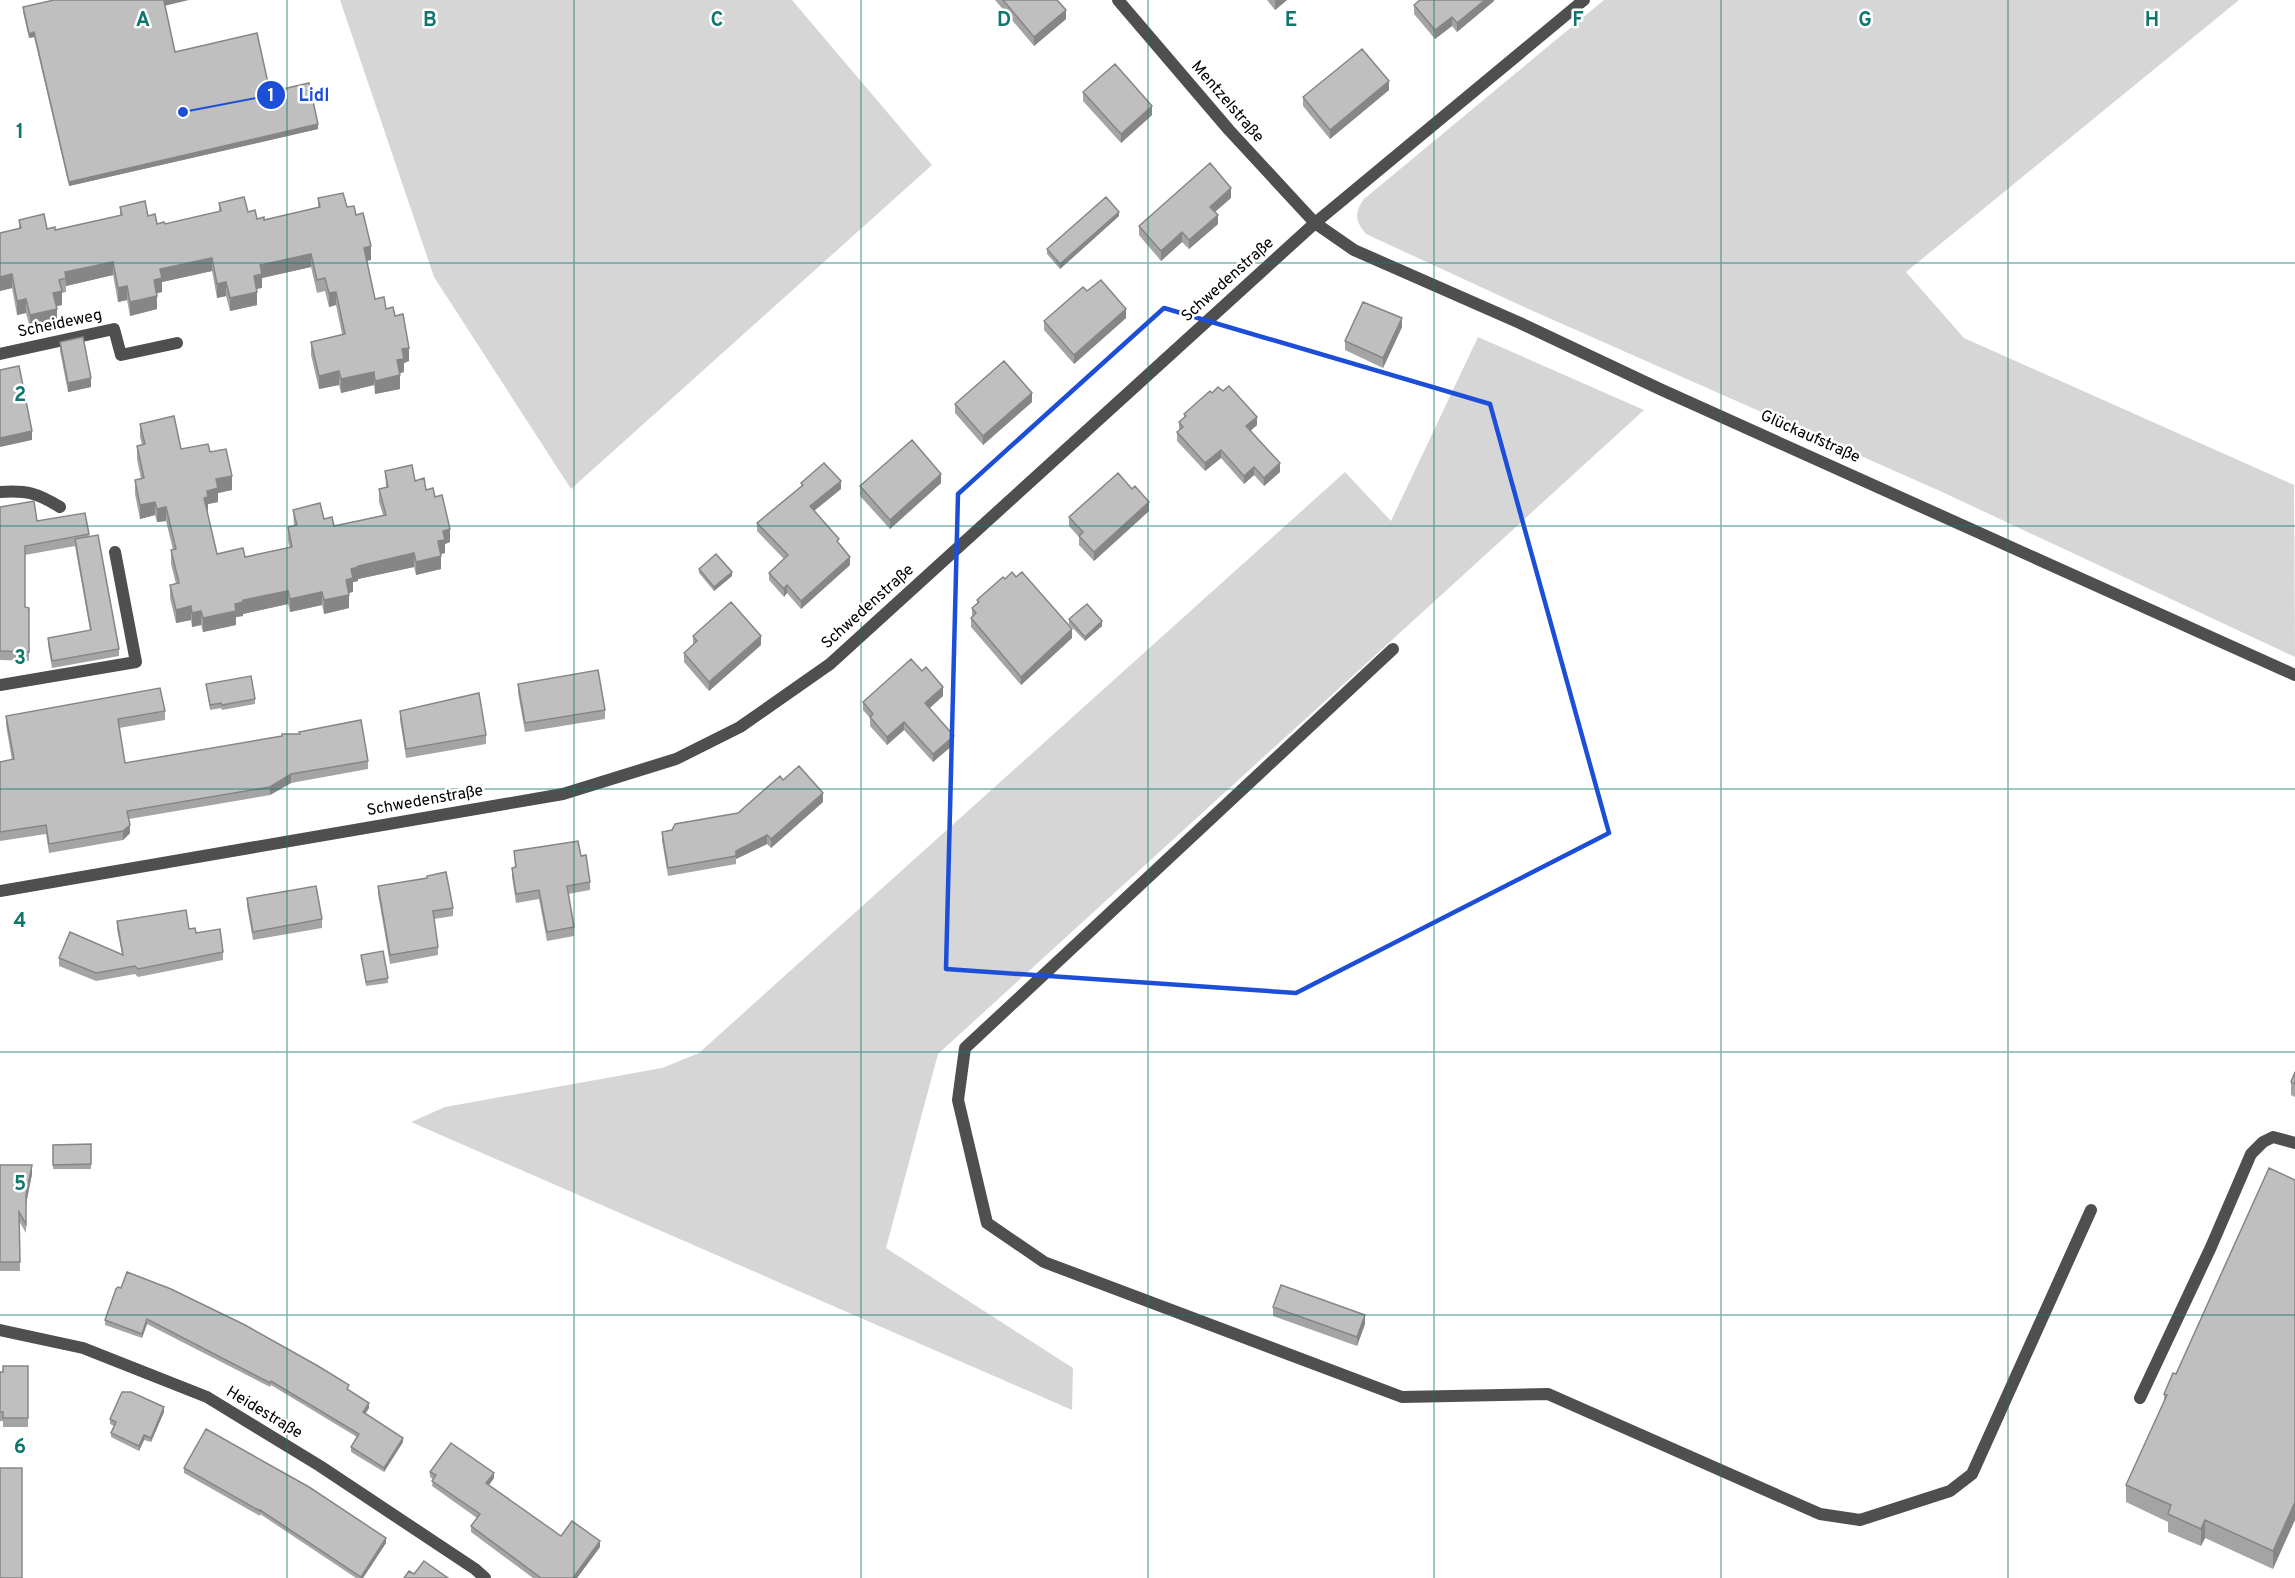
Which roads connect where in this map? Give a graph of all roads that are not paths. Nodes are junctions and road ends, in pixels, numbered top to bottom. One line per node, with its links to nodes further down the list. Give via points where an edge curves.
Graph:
1 (1118, 0): 3 (street, Mentzelstraße)
2 (1584, 0): 3 (street, Schwedenstraße)
3 (1315, 223): 10 (street, Glückaufstraße, via 1354,250); 12 (street, Schwedenstraße, via 830,664 766,711 712,742 647,769 562,794)
4 (177, 343): 5 (street, Scheideweg, via 121,355 114,329)
5 (0, 354)
6 (0, 492): 7 (street, via 22,490)
7 (60, 507)
8 (115, 552): 11 (street, via 136,662)
9 (1393, 649): 14 (street, via 965,1048 958,1100 987,1223 1044,1262 1402,1397 1548,1395 1820,1514 1860,1520 1950,1491 1972,1474)
10 (2295, 675)
11 (0, 685)
12 (0, 891)
13 (2295, 1143): 16 (street, via 2273,1137 2251,1154)
14 (2091, 1210)
15 (0, 1330): 17 (street, Heidestraße, via 83,1348 207,1398 320,1466)
16 (2140, 1398)
17 (485, 1578)

